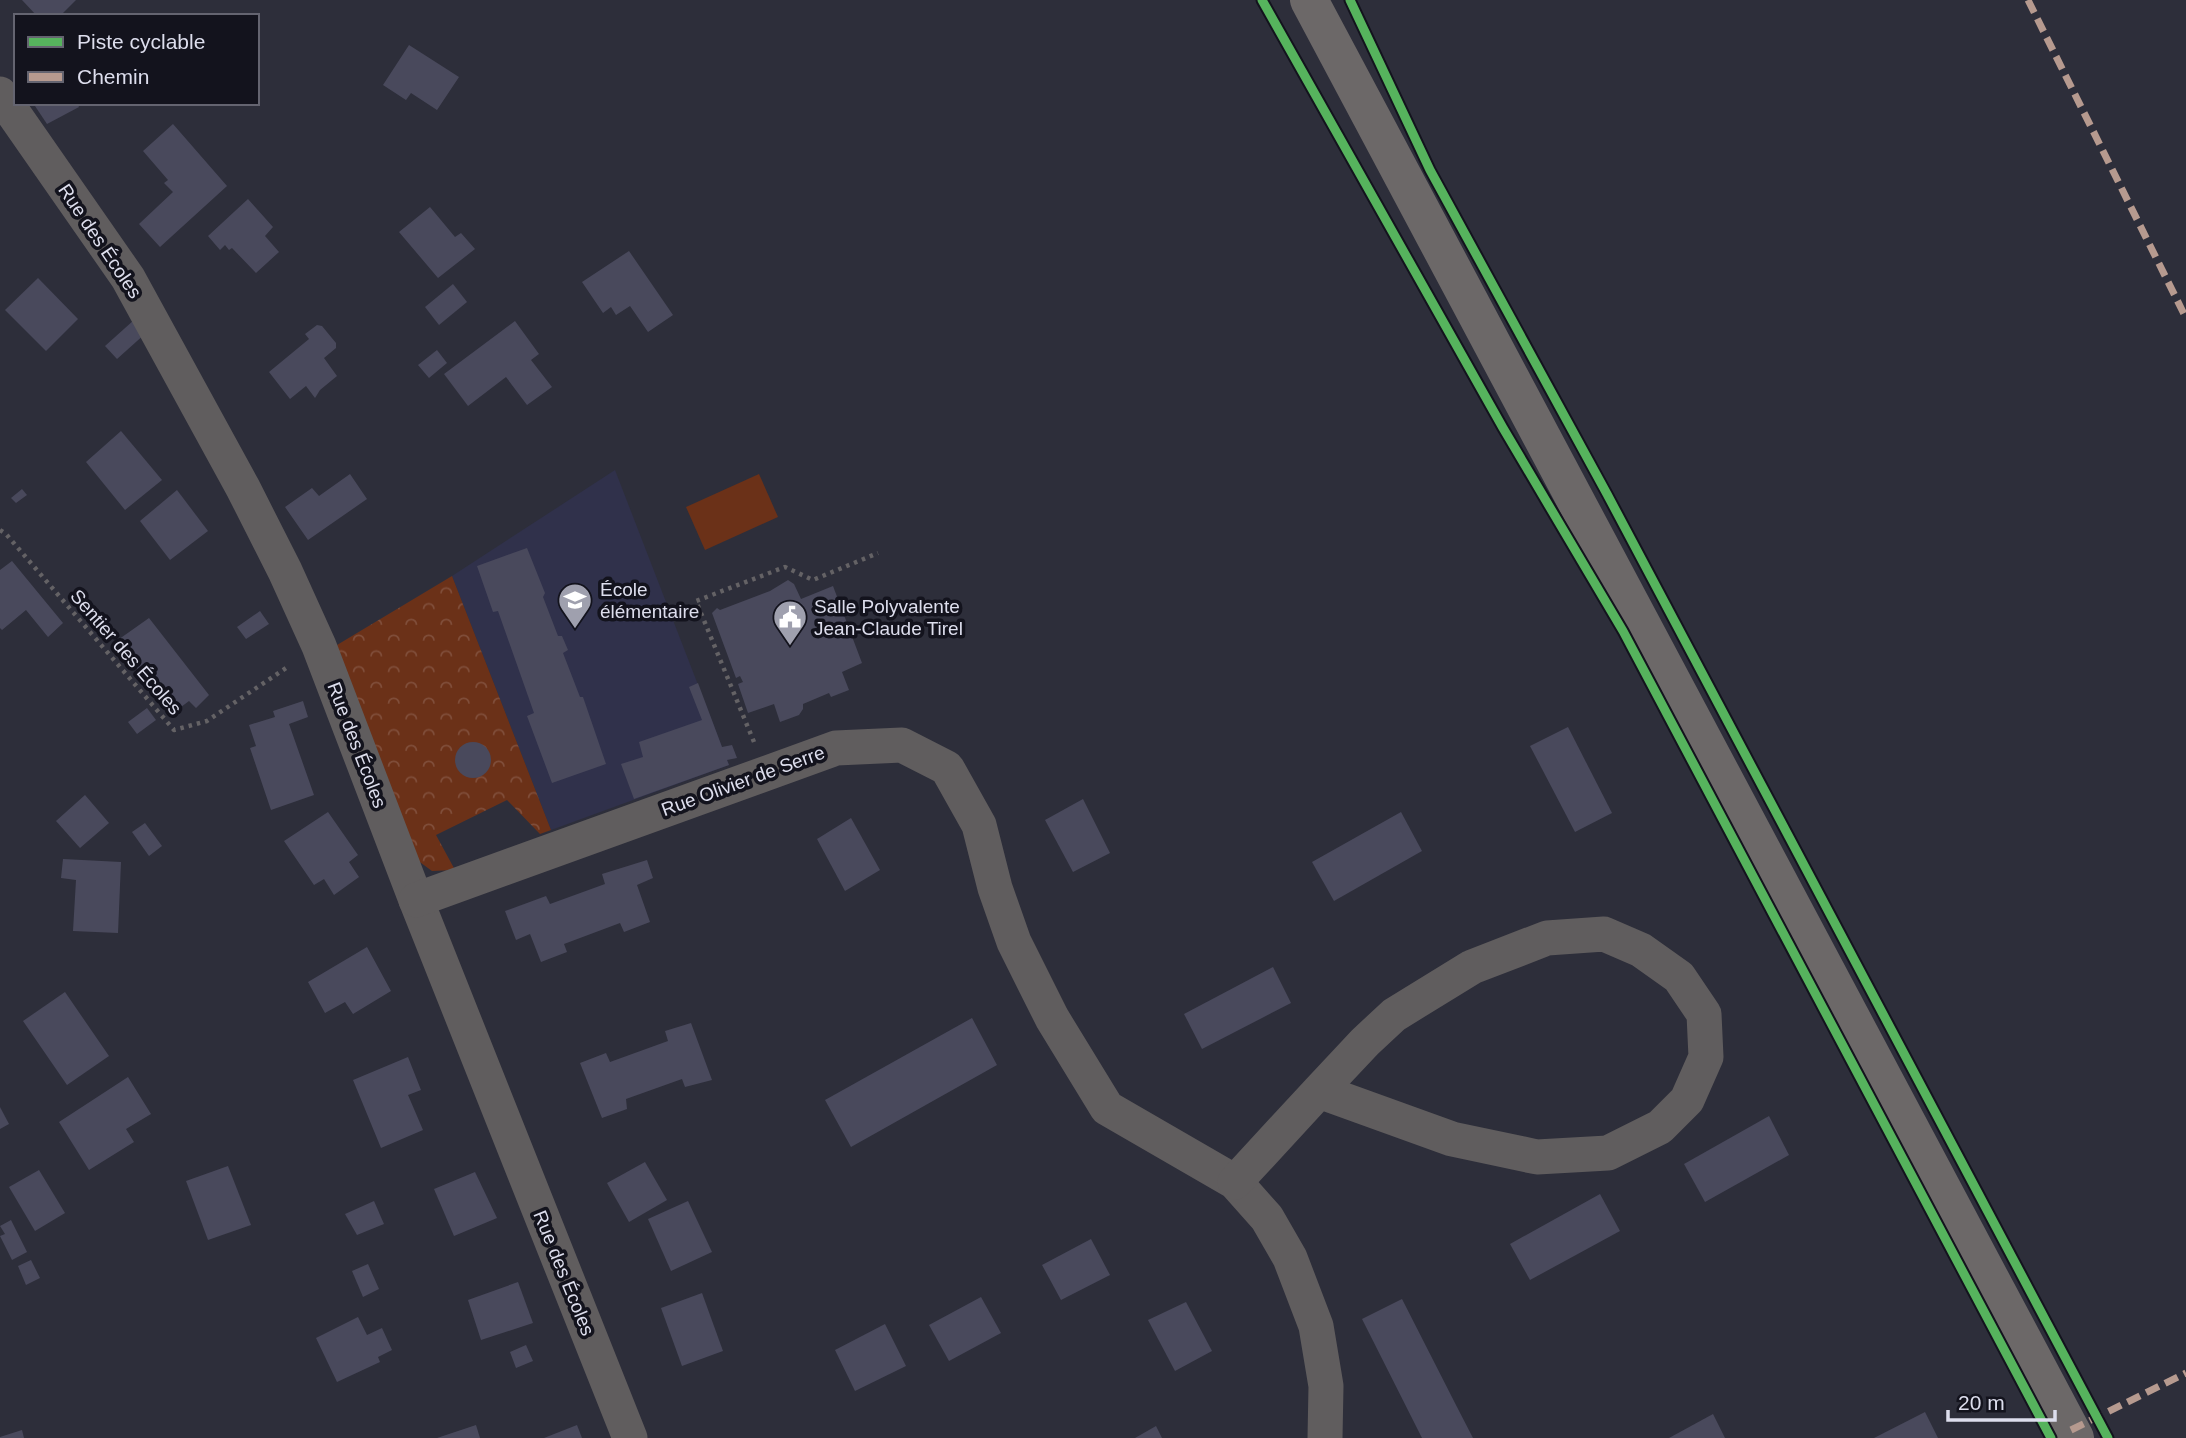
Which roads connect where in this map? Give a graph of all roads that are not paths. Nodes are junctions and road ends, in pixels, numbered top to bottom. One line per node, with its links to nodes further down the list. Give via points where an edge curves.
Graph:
1 (1309, 0): 8 (main road)
2 (0, 94): 3 (street, Rue des Écoles, via 128,278 243,488 319,646)
3 (415, 900): 5 (street, Rue Olivier de Serre, via 836,748 902,745 947,768 979,825 1014,942 1052,1018 1107,1108); 6 (street, Rue des Écoles)
4 (1319, 1091): 4 (street, via 1394,1015 1472,967 1547,938 1604,934 1641,950 1679,976 1704,1014 1706,1058 1687,1100 1660,1128 1608,1153 1525,1155 1452,1139); 5 (street)
5 (1235, 1182): 7 (street, Rue Olivier de Serre, via 1267,1218 1290,1258 1316,1326 1326,1386)
6 (630, 1438)
7 (1325, 1438)
8 (2075, 1438)

